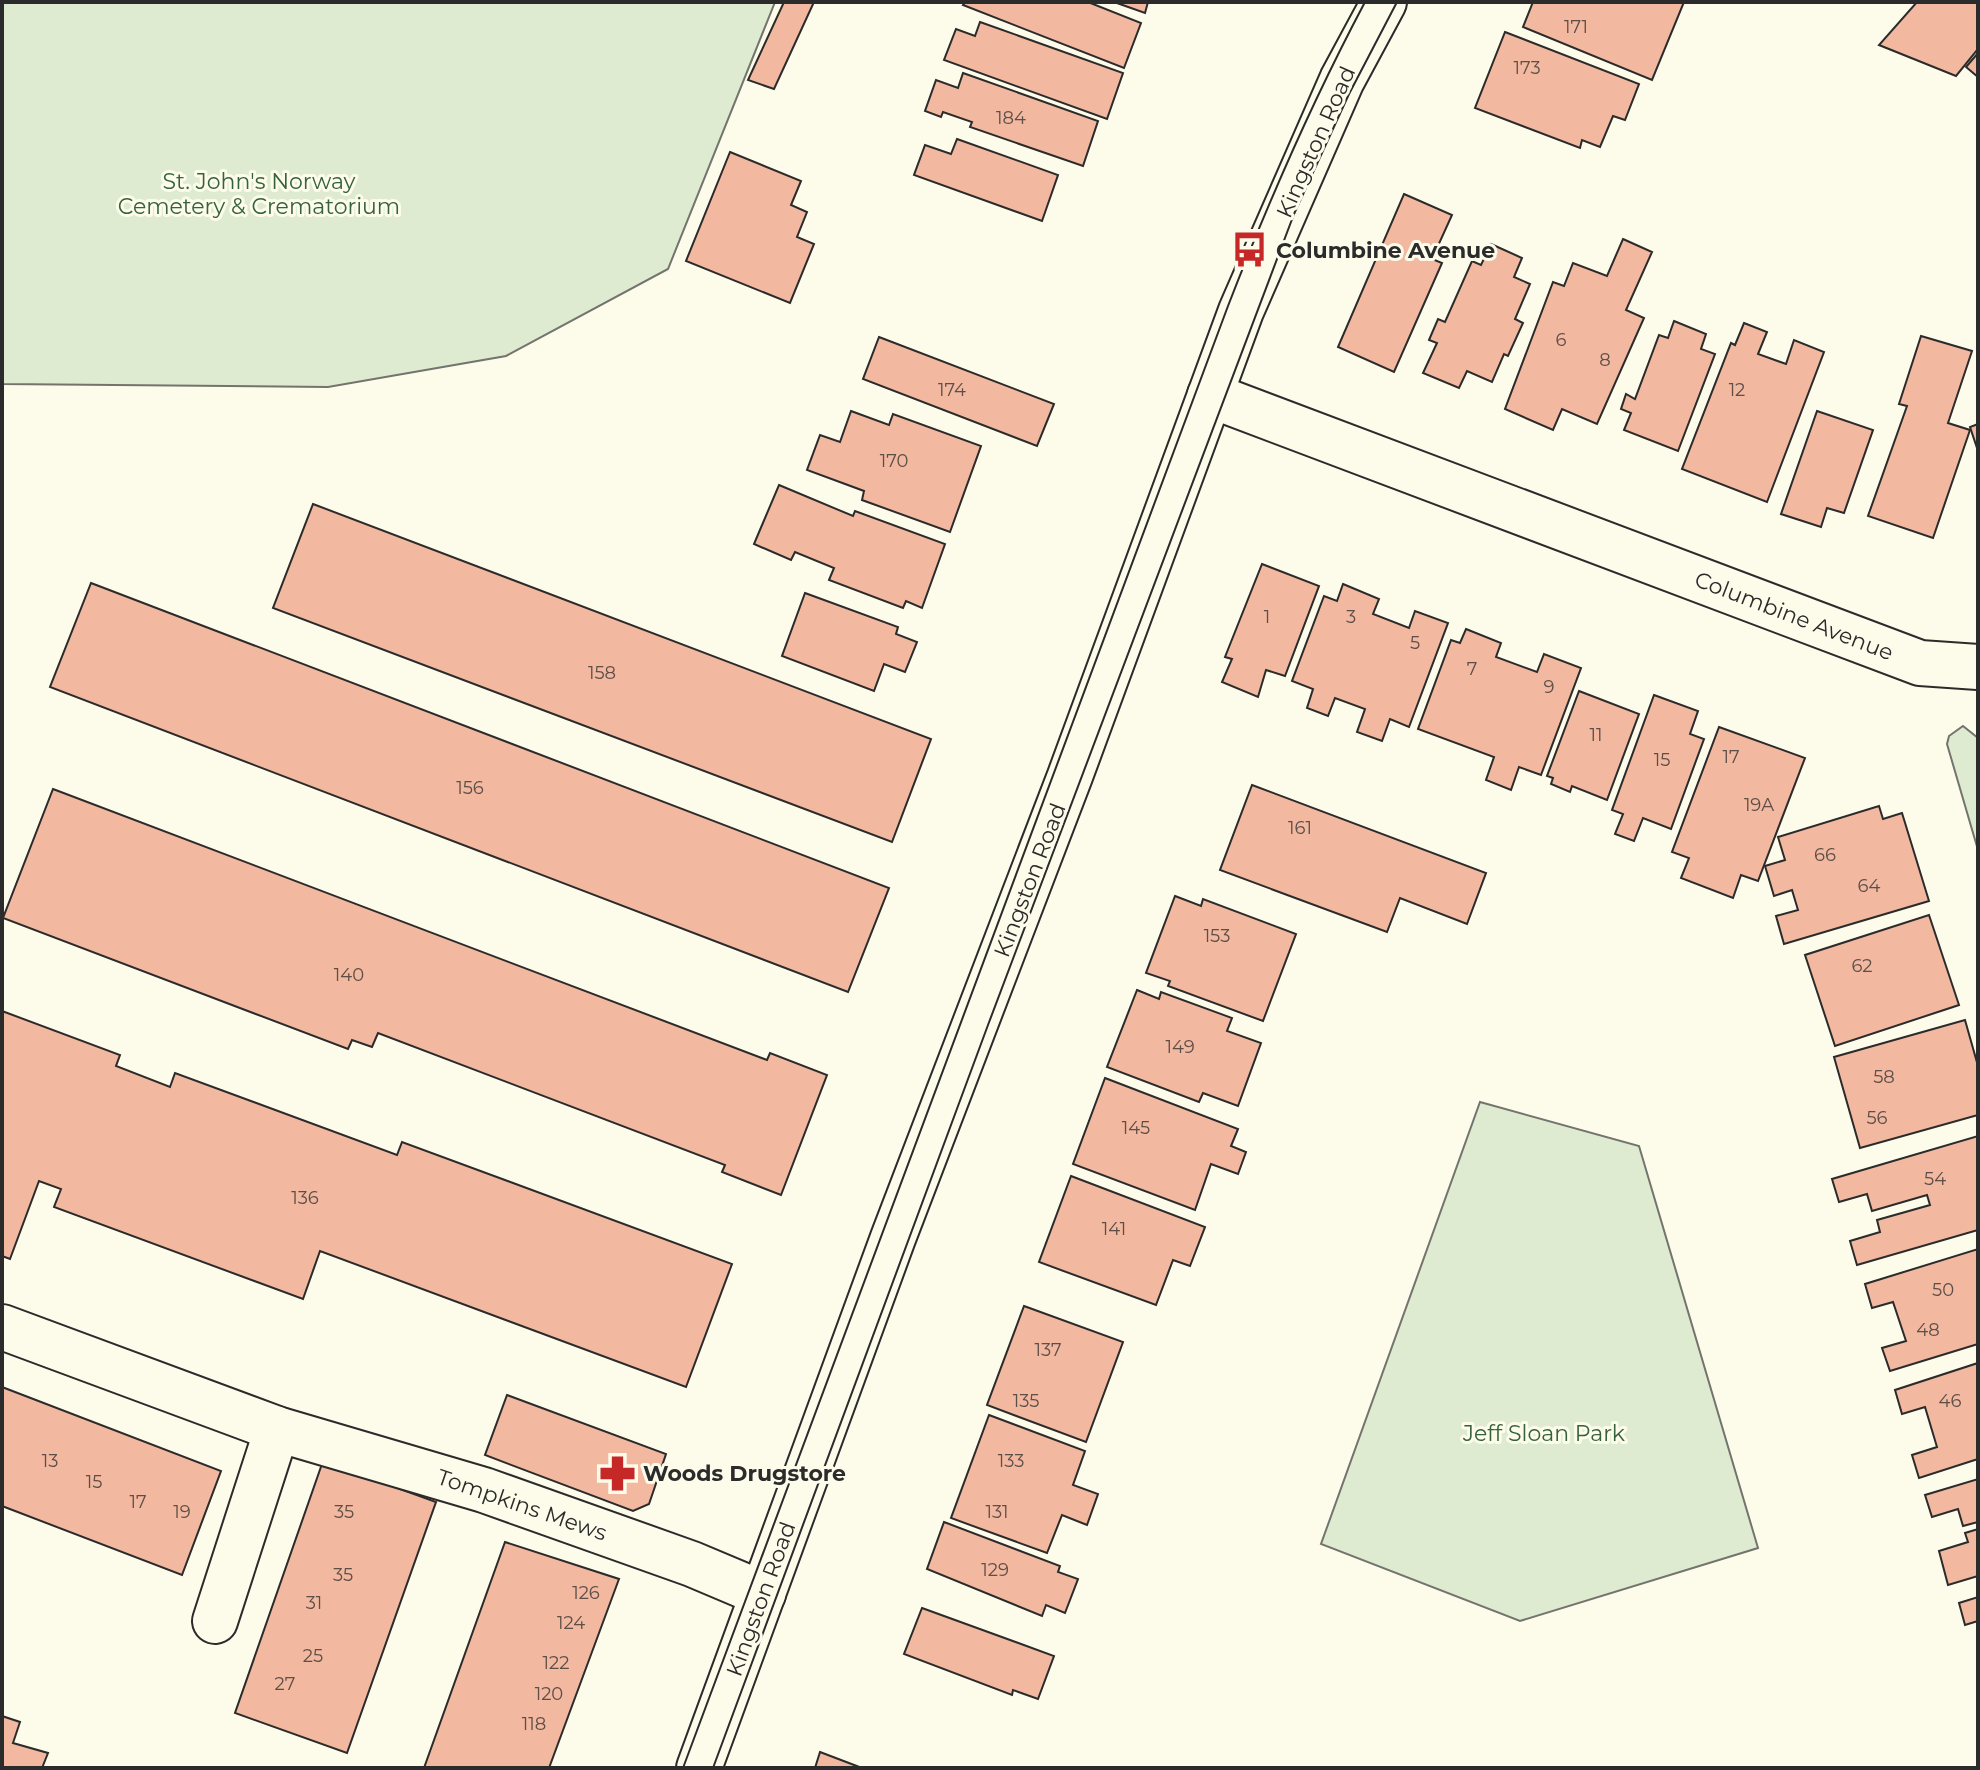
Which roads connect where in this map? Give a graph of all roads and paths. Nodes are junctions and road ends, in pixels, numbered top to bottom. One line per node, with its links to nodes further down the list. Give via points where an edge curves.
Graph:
1 (1384, 2): 2 (main road, Kingston Road, via 1336,95)
2 (1210, 395): 3 (main road, Columbine Avenue, via 1920,663); 6 (main road, Kingston Road)
3 (1978, 667)
4 (2, 1327): 5 (main road, Tompkins Mews)
5 (277, 1429): 6 (main road, Tompkins Mews, via 484,1490); 7 (main road)
6 (763, 1594): 8 (main road, Kingston Road)
7 (215, 1621)
8 (699, 1768)

